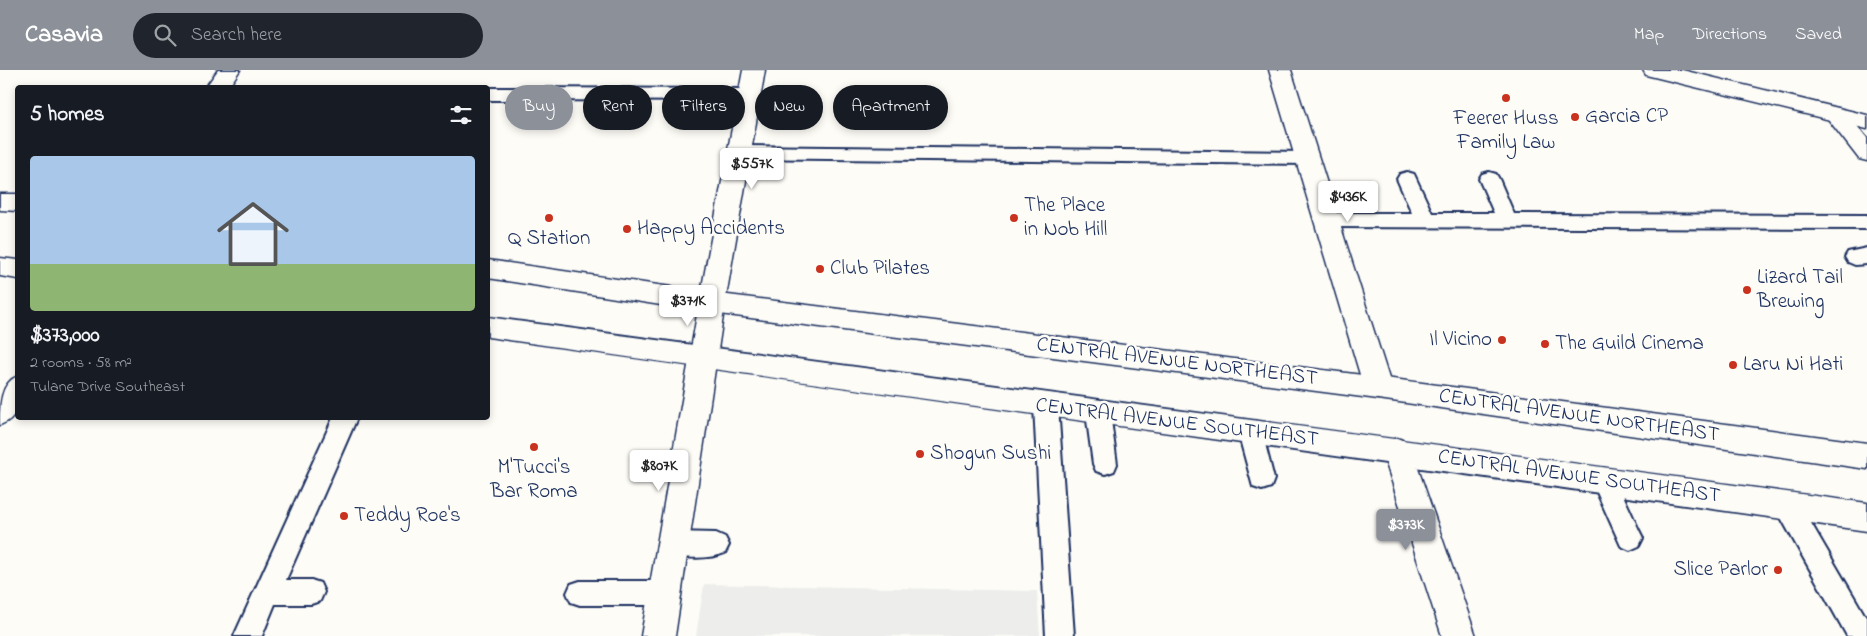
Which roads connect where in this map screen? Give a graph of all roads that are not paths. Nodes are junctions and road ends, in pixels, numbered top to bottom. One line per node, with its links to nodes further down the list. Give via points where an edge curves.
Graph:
1 (229, 70): 5 (main road)
2 (754, 70): 7 (main road)
3 (1280, 70): 12 (main road)
4 (1654, 70): 8 (main road)
5 (218, 85)
6 (490, 94): 7 (lane)
7 (749, 95): 10 (main road)
8 (1836, 115): 9 (main road); 11 (main road)
9 (1867, 122)
10 (739, 152): 12 (lane); 24 (main road)
11 (1867, 153)
12 (1307, 158): 17 (main road)
13 (1407, 179): 18 (lane)
14 (1489, 179): 19 (lane)
15 (0, 202): 16 (main road)
16 (15, 203)
17 (1326, 220): 18 (lane); 27 (main road)
18 (1425, 220): 19 (lane)
19 (1507, 221): 20 (lane)
20 (1867, 222)
21 (0, 267): 23 (main road)
22 (490, 269): 24 (main road, CENTRAL AVENUE NORTHEAST)
23 (15, 270)
24 (712, 303): 26 (main road); 27 (main road, CENTRAL AVENUE NORTHEAST)
25 (490, 327): 26 (main road, CENTRAL AVENUE SOUTHEAST)
26 (705, 357): 29 (main road, CENTRAL AVENUE SOUTHEAST); 42 (main road)
27 (1378, 388): 35 (main road, CENTRAL AVENUE NORTHEAST)
28 (15, 391): 30 (main road)
29 (1046, 406): 31 (main road, CENTRAL AVENUE SOUTHEAST); 50 (lane, via 1046,550)
30 (0, 413)
31 (1098, 413): 33 (main road, CENTRAL AVENUE SOUTHEAST); 36 (lane)
32 (344, 420): 44 (lane)
33 (1250, 432): 34 (main road, CENTRAL AVENUE SOUTHEAST); 37 (lane)
34 (1397, 451): 38 (main road, CENTRAL AVENUE SOUTHEAST); 51 (main road)
35 (1867, 456)
36 (1105, 464)
37 (1262, 479)
38 (1603, 479): 39 (main road, CENTRAL AVENUE SOUTHEAST); 41 (lane)
39 (1788, 507): 40 (main road, CENTRAL AVENUE SOUTHEAST); 52 (lane)
40 (1867, 517)
41 (1630, 538)
42 (673, 544): 43 (lane); 47 (main road)
43 (716, 546)
44 (268, 592): 45 (lane); 48 (lane)
45 (311, 592)
46 (580, 593): 47 (lane)
47 (665, 593): 49 (main road)
48 (248, 636)
49 (658, 636)
50 (1060, 636)
51 (1459, 636)
52 (1862, 636)

